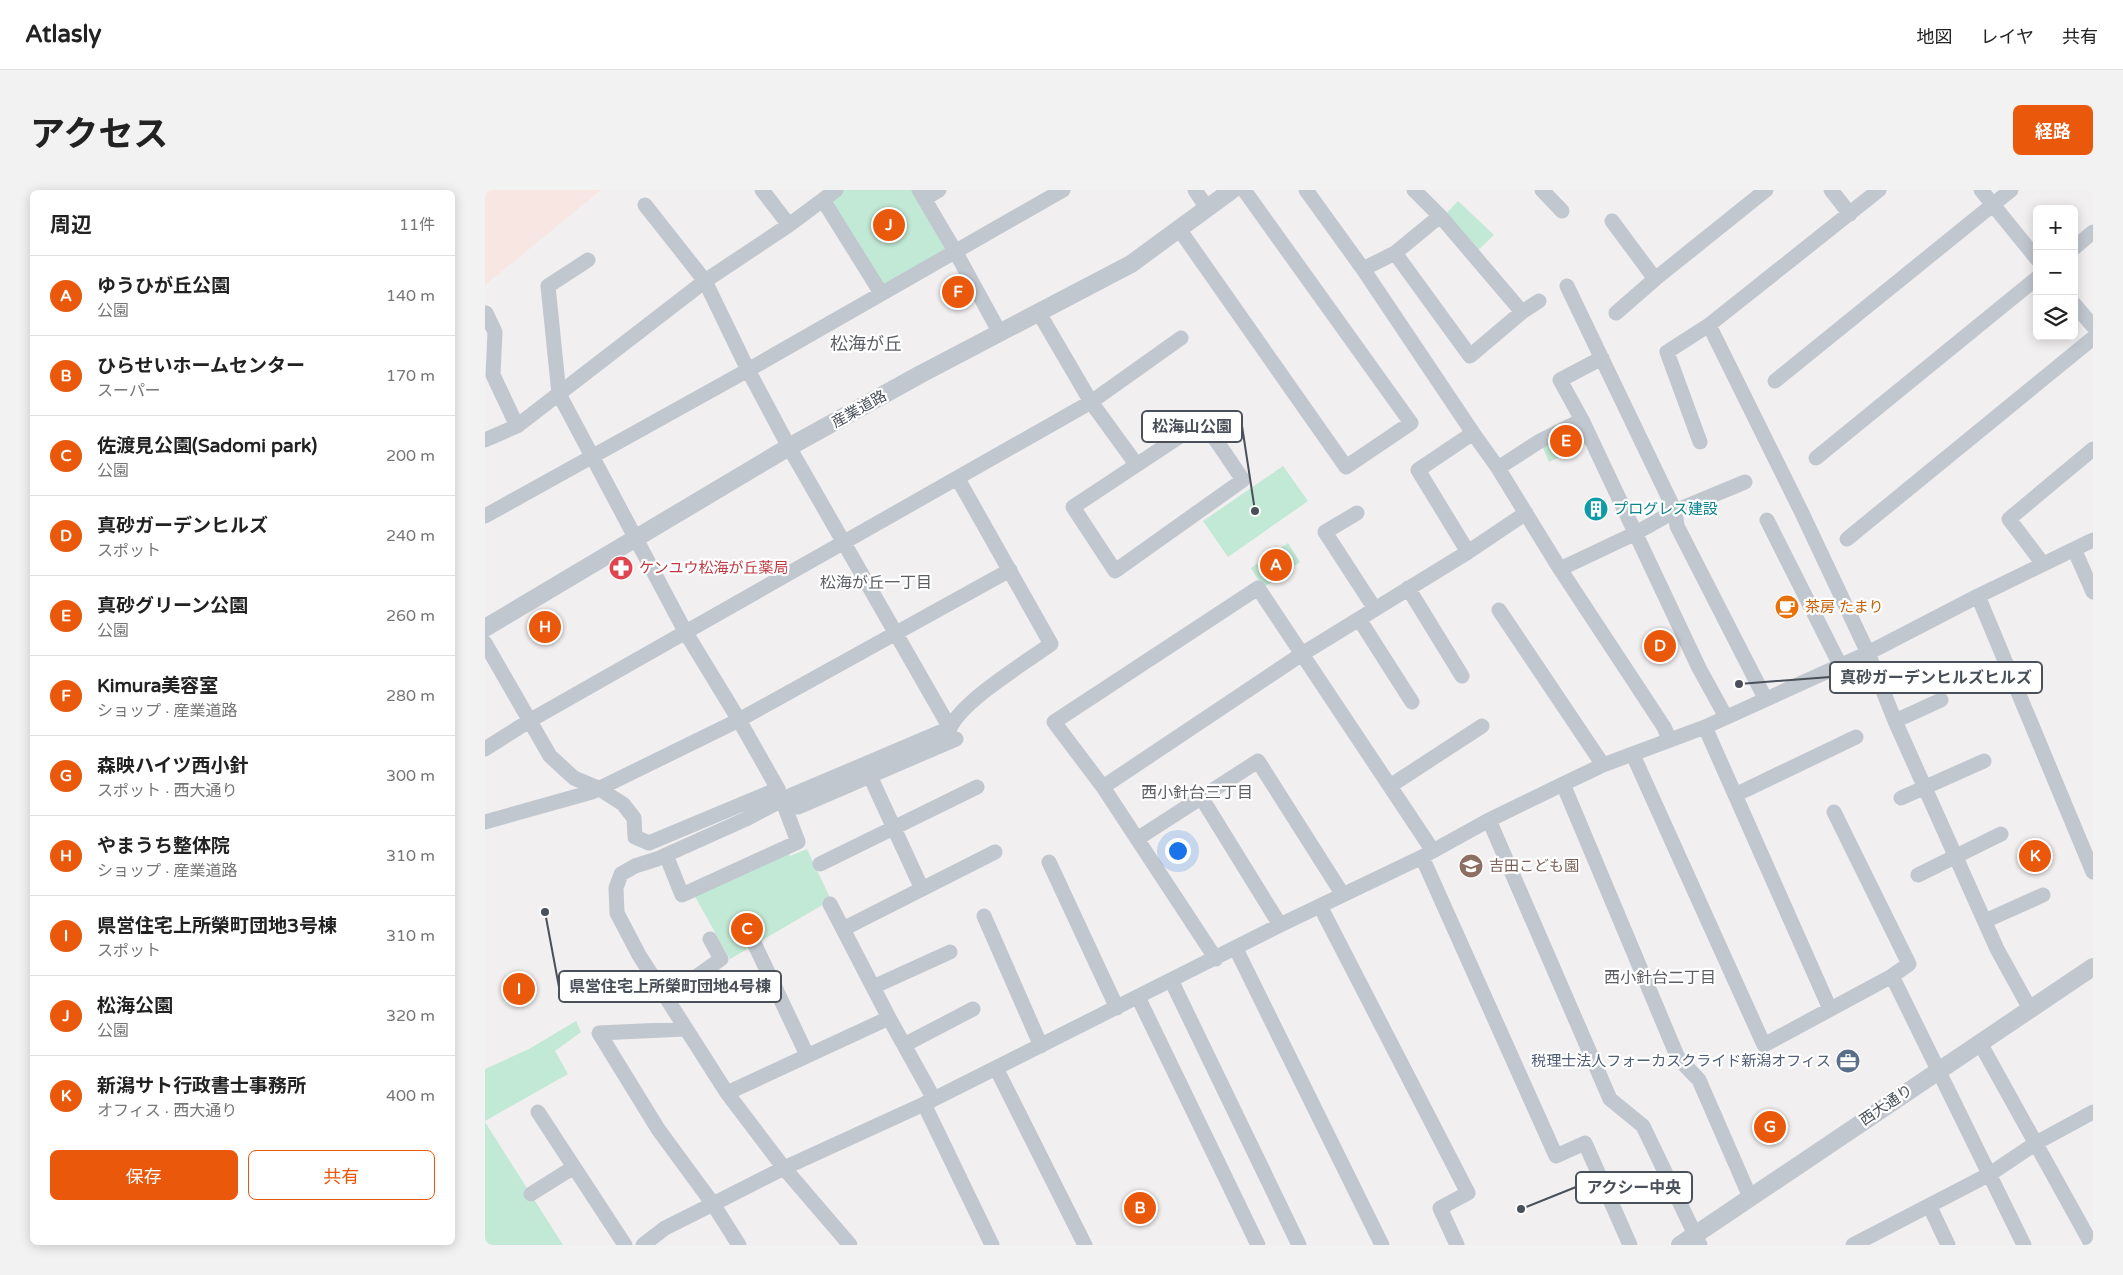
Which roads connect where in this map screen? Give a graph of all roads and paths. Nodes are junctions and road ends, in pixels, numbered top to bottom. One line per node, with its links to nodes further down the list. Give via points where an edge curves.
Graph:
1 (762, 190): 25 (street)
2 (836, 190): 17 (street)
3 (939, 190): 16 (street)
4 (1063, 190): 29 (street)
5 (1195, 190): 20 (street)
6 (1232, 190): 20 (street, 産業道路)
7 (1244, 190): 26 (street, via 1411,423 1346,467)
8 (1306, 190): 33 (street)
9 (1415, 190): 23 (street)
10 (1542, 190): 21 (street)
11 (1766, 190): 34 (street)
12 (1831, 190): 22 (street)
13 (1879, 190): 22 (street)
14 (1981, 190): 19 (street)
15 (2011, 190): 19 (street)
16 (921, 195): 29 (street)
17 (823, 200): 25 (street); 38 (street)
18 (645, 205): 35 (street)
19 (1993, 205): 31 (street); 52 (street)
20 (1207, 208): 26 (street, 産業道路)
21 (1562, 211)
22 (1851, 214): 45 (street)
23 (1440, 216): 30 (street); 41 (street)
24 (1612, 221): 34 (street)
25 (789, 225): 35 (street)
26 (1179, 229): 43 (street, 産業道路, via 1131,264)
27 (2093, 232): 28 (street)
28 (2078, 245)
29 (955, 251): 38 (street); 47 (street)
30 (1395, 253): 33 (street); 41 (street, via 1470,356)
31 (2033, 254)
32 (588, 260): 53 (street, via 548,286)
33 (1363, 269): 57 (street)
34 (1655, 279): 44 (street)
35 (705, 281): 51 (street); 53 (street)
36 (2033, 281): 63 (street)
37 (1567, 286): 50 (street)
38 (881, 293): 51 (street)
39 (1539, 300): 41 (street)
40 (2078, 309): 46 (street)
41 (1522, 312)
42 (486, 313): 56 (street, via 495,332 493,375)
43 (1039, 313): 47 (street, 産業道路); 54 (street)
44 (1616, 313)
45 (1709, 325): 59 (street, via 1667,352); 93 (street)
46 (2093, 326)
47 (999, 333): 60 (street, 産業道路)
48 (1181, 338): 54 (street)
49 (2093, 338): 75 (street)
50 (1602, 358): 55 (street, via 1560,380); 68 (street)
51 (748, 370): 60 (street); 62 (street)
52 (1775, 382)
53 (559, 394): 56 (street); 62 (street)
54 (1091, 402): 64 (street); 66 (street)
55 (1582, 420): 65 (street, via 1540,441); 73 (street)
56 (517, 426): 58 (street)
57 (1473, 433): 65 (street); 79 (street, via 1418,470)
58 (485, 440)
59 (1700, 442)
60 (789, 447): 74 (street, 産業道路); 77 (street)
61 (2093, 449): 80 (street, via 2009,519)
62 (591, 457): 71 (street); 74 (street)
63 (1815, 458)
64 (1136, 464): 64 (street, via 1203,420 1243,480 1115,571 1073,506)
65 (1498, 468): 70 (street)
66 (958, 479): 77 (street); 82 (street)
67 (1745, 482): 68 (street)
68 (1675, 511): 73 (street); 97 (street, via 1677,526)
69 (1357, 513): 86 (street, via 1325,532)
70 (1526, 513): 79 (street); 81 (street)
71 (485, 516)
72 (1767, 520): 95 (street)
73 (1634, 534): 81 (street); 100 (street)
74 (634, 539): 89 (street, 産業道路); 90 (street)
75 (1847, 539)
76 (2093, 540): 78 (street)
77 (844, 544): 90 (street); 91 (street)
78 (2074, 549): 80 (street); 84 (street)
79 (1468, 552): 83 (street)
80 (2043, 564): 85 (street)
81 (1560, 569): 108 (street)
82 (1010, 570): 91 (street); 106 (street, via 1051,644 998,681 955,718)
83 (1408, 588): 86 (street); 96 (street)
84 (2093, 592)
85 (1978, 596): 93 (street); 137 (street)
86 (1375, 609): 88 (street)
87 (1499, 610): 112 (street)
88 (1359, 619): 94 (street); 99 (street)
89 (485, 628)
90 (686, 633): 101 (street); 102 (street)
91 (895, 633): 102 (street); 106 (street)
92 (485, 643): 101 (street)
93 (1868, 653): 95 (street); 103 (street)
94 (1302, 654): 116 (street); 117 (street); 117 (street, via 1258,588 1054,722)
95 (1840, 665): 97 (street)
96 (1462, 676)
97 (1765, 698): 100 (street)
98 (1941, 700): 103 (street)
99 (1412, 702)
100 (1726, 717): 105 (street)
101 (529, 720): 109 (street); 118 (street, via 550,756 575,778)
102 (739, 720): 118 (street); 120 (street)
103 (1895, 721): 119 (street)
104 (1482, 726): 116 (street)
105 (1705, 727): 108 (street); 121 (street)
106 (953, 733): 113 (street); 120 (street, via 792,795)
107 (1856, 737): 121 (street)
108 (1669, 739): 110 (street)
109 (485, 749)
110 (1633, 755): 112 (street); 161 (street, via 1764,1045)
111 (1984, 761): 119 (street)
112 (1603, 765): 114 (street)
113 (870, 776): 124 (street); 128 (street)
114 (1563, 784): 126 (street); 180 (street, via 1678,1058 1699,1080)
115 (977, 786): 128 (street)
116 (1390, 786): 132 (street)
117 (1103, 787): 130 (street)
118 (598, 788): 120 (street, via 623,804 634,818 635,837 649,843); 127 (street)
119 (1925, 788): 123 (street); 134 (street)
120 (781, 795): 133 (street); 133 (street, via 798,842 682,895)
121 (1735, 795): 161 (street)
122 (1201, 797): 130 (street); 140 (street, via 1258,760); 146 (street)
123 (1901, 798)
124 (798, 806)
125 (1834, 812): 154 (street, via 1909,964)
126 (1489, 820): 132 (street); 183 (street, via 1610,1099 1643,1126)
127 (485, 822)
128 (893, 826): 136 (street); 139 (street)
129 (2001, 834): 134 (street)
130 (1137, 839): 152 (street)
131 (995, 852): 139 (street)
132 (1427, 854): 140 (street); 195 (street, via 1556,1156 1585,1143)
133 (666, 855): 158 (street, via 621,874 616,888 617,913)
134 (1955, 857): 138 (street); 145 (street)
135 (1049, 862): 159 (street)
136 (820, 864)
137 (2093, 872)
138 (1918, 876)
139 (922, 889): 147 (street)
140 (1343, 895): 143 (street)
141 (2043, 895): 145 (street)
142 (830, 904): 147 (street)
143 (1320, 906): 146 (street); 194 (street, via 1468,1193 1439,1208)
144 (984, 916): 167 (street)
145 (1985, 922): 162 (street)
146 (1281, 925): 150 (street)
147 (843, 929): 156 (street)
148 (710, 939): 158 (street, via 721,959)
149 (755, 945): 168 (street)
150 (1236, 949): 152 (street); 193 (street)
151 (950, 952): 156 (street)
152 (1216, 959): 155 (street)
153 (2093, 967): 162 (street, 西大通り)
154 (1891, 976): 161 (street); 170 (street)
155 (1171, 980): 157 (street); 192 (street)
156 (873, 987): 163 (street)
157 (1138, 997): 159 (street); 191 (street)
158 (666, 998): 164 (street)
159 (1117, 1008): 167 (street)
160 (973, 1009): 166 (street)
161 (1830, 1009)
162 (2030, 1009): 165 (street, 西大通り)
163 (889, 1018): 166 (street); 168 (street)
164 (685, 1029): 171 (street); 181 (street, via 599,1033 658,1129)
165 (1980, 1043): 170 (street, 西大通り); 175 (street)
166 (904, 1045): 172 (street)
167 (1041, 1046): 169 (street)
168 (807, 1055): 171 (street)
169 (995, 1068): 172 (street); 190 (street)
170 (1938, 1071): 178 (street); 180 (street, 西大通り)
171 (727, 1093): 177 (street)
172 (929, 1102): 177 (street); 189 (street)
173 (538, 1112): 176 (street)
174 (2093, 1112): 175 (street)
175 (2036, 1143): 178 (street); 199 (street)
176 (574, 1167): 179 (street); 185 (street)
177 (784, 1168): 181 (street); 188 (street)
178 (1990, 1174): 182 (street); 198 (street)
179 (531, 1194)
180 (1750, 1197): 183 (street, 西大通り)
181 (713, 1204): 186 (street, via 665,1228); 187 (street)
182 (1929, 1207): 184 (street); 197 (street)
183 (1697, 1240): 196 (street, 西大通り)
184 (1862, 1243)
185 (625, 1245)
186 (643, 1245)
187 (739, 1245)
188 (849, 1245)
189 (992, 1245)
190 (1085, 1245)
191 (1258, 1245)
192 (1299, 1245)
193 (1381, 1245)
194 (1457, 1245)
195 (1630, 1245)
196 (1680, 1245)
197 (1947, 1245)
198 (2025, 1245)
199 (2092, 1245)

